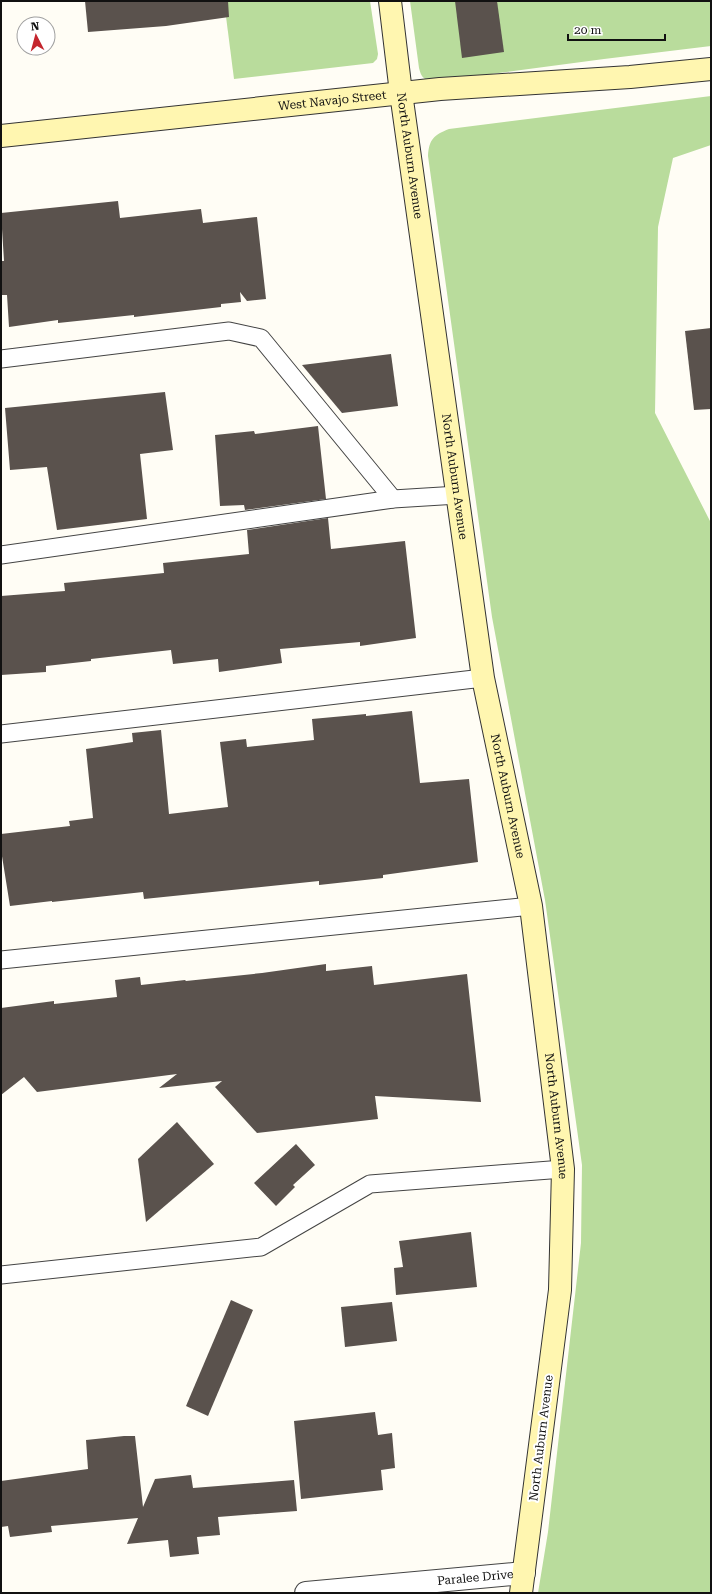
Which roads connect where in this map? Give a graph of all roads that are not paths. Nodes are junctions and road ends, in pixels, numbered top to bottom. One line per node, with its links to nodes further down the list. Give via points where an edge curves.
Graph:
1 (390, 1): 3 (main road, North Auburn Avenue)
2 (711, 69): 3 (main road, West Navajo Street, via 630,78)
3 (401, 93): 4 (main road, West Navajo Street); 6 (main road, North Auburn Avenue)
4 (1, 136)
5 (1, 359): 7 (lane, via 229,331 261,338)
6 (458, 495): 7 (lane); 9 (main road, North Auburn Avenue)
7 (393, 499): 8 (lane)
8 (1, 555)
9 (484, 678): 10 (lane); 11 (main road, North Auburn Avenue)
10 (1, 734)
11 (531, 906): 12 (lane); 13 (main road, North Auburn Avenue)
12 (1, 960)
13 (563, 1169): 14 (lane, via 370,1184 261,1247); 15 (main road, North Auburn Avenue, via 560,1290)
14 (1, 1275)
15 (522, 1583): 16 (street, Paralee Drive)
16 (306, 1593)

